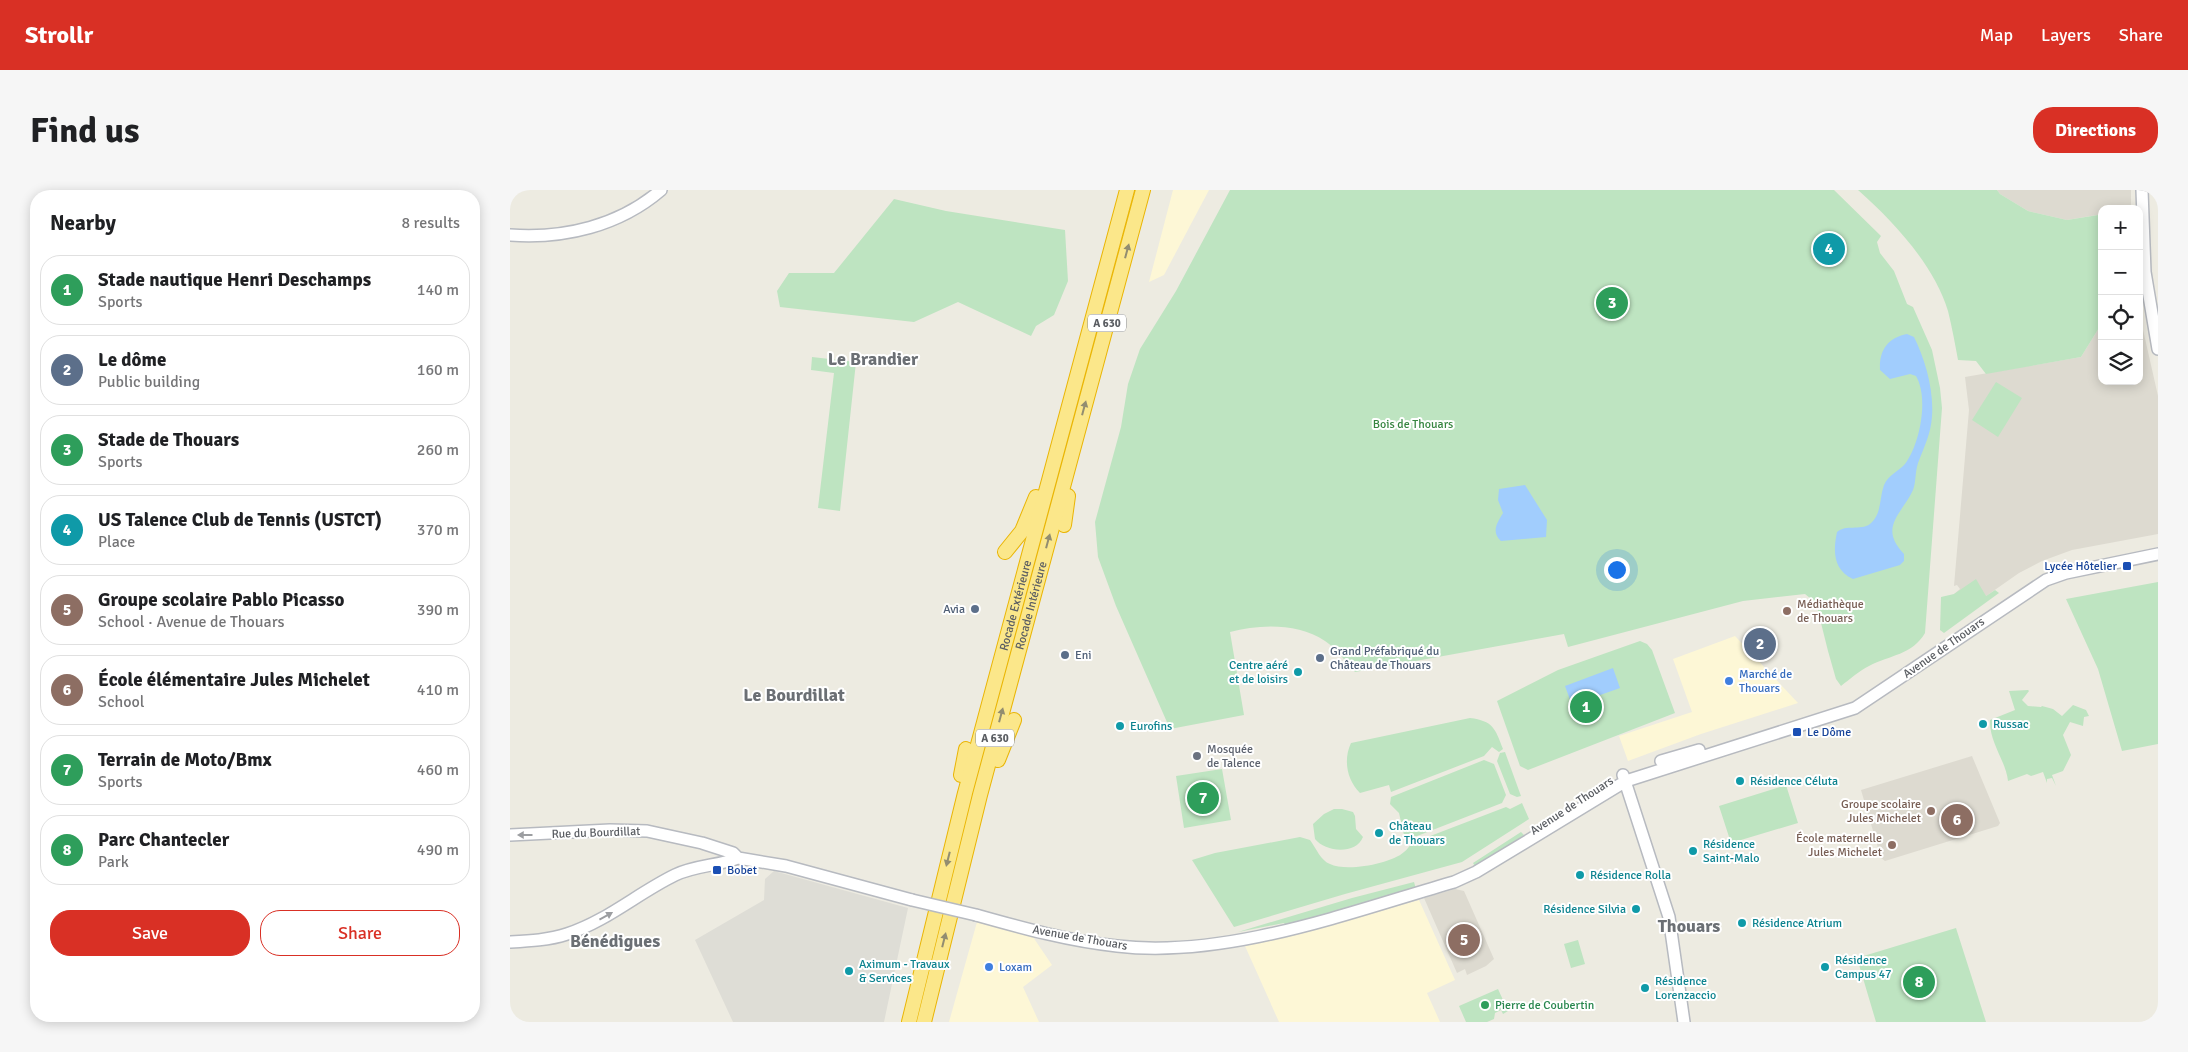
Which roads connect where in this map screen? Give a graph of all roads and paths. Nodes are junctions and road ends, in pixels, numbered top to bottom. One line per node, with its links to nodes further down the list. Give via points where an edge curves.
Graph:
1 (661, 190): 5 (street, via 626,215 605,224 559,235)
2 (1127, 190): 7 (highway, Rocade Extérieure / A 630)
3 (1143, 190): 8 (highway, Rocade Intérieure / A 630, one-way to 3)
4 (2142, 190): 6 (street, via 2145,272)
5 (510, 235)
6 (2158, 349)
7 (1057, 449): 10 (highway, via 1045,466 1022,531); 15 (highway, Rocade Extérieure / A 630)
8 (1071, 455): 9 (highway); 18 (highway, Rocade Intérieure / A 630, one-way to 8)
9 (1064, 525)
10 (1005, 552)
11 (2158, 554): 14 (street, Avenue de Thouars, via 2046,580 1855,708 1730,746 1681,755)
12 (1014, 720): 18 (highway)
13 (966, 749): 15 (highway, via 957,792)
14 (1625, 777): 19 (street, Avenue de Thouars, bridge, via 1611,780 1467,877 1282,931 1194,946 1117,946 1046,934 786,866); 23 (street, via 1669,917)
15 (960, 812): 21 (highway, Rocade Extérieure / A 630, one-way to 21)
16 (510, 835): 17 (street, Rue du Bourdillat, one-way to 16, via 629,830)
17 (681, 838): 19 (street, Avenue de Thouars)
18 (967, 848): 22 (highway, Rocade Intérieure / A 630, one-way to 18)
19 (738, 858): 20 (street, one-way to 19, via 536,941 568,934 607,916 675,875 702,865)
20 (510, 942)
21 (909, 1022)
22 (924, 1022)
23 (1684, 1022)

